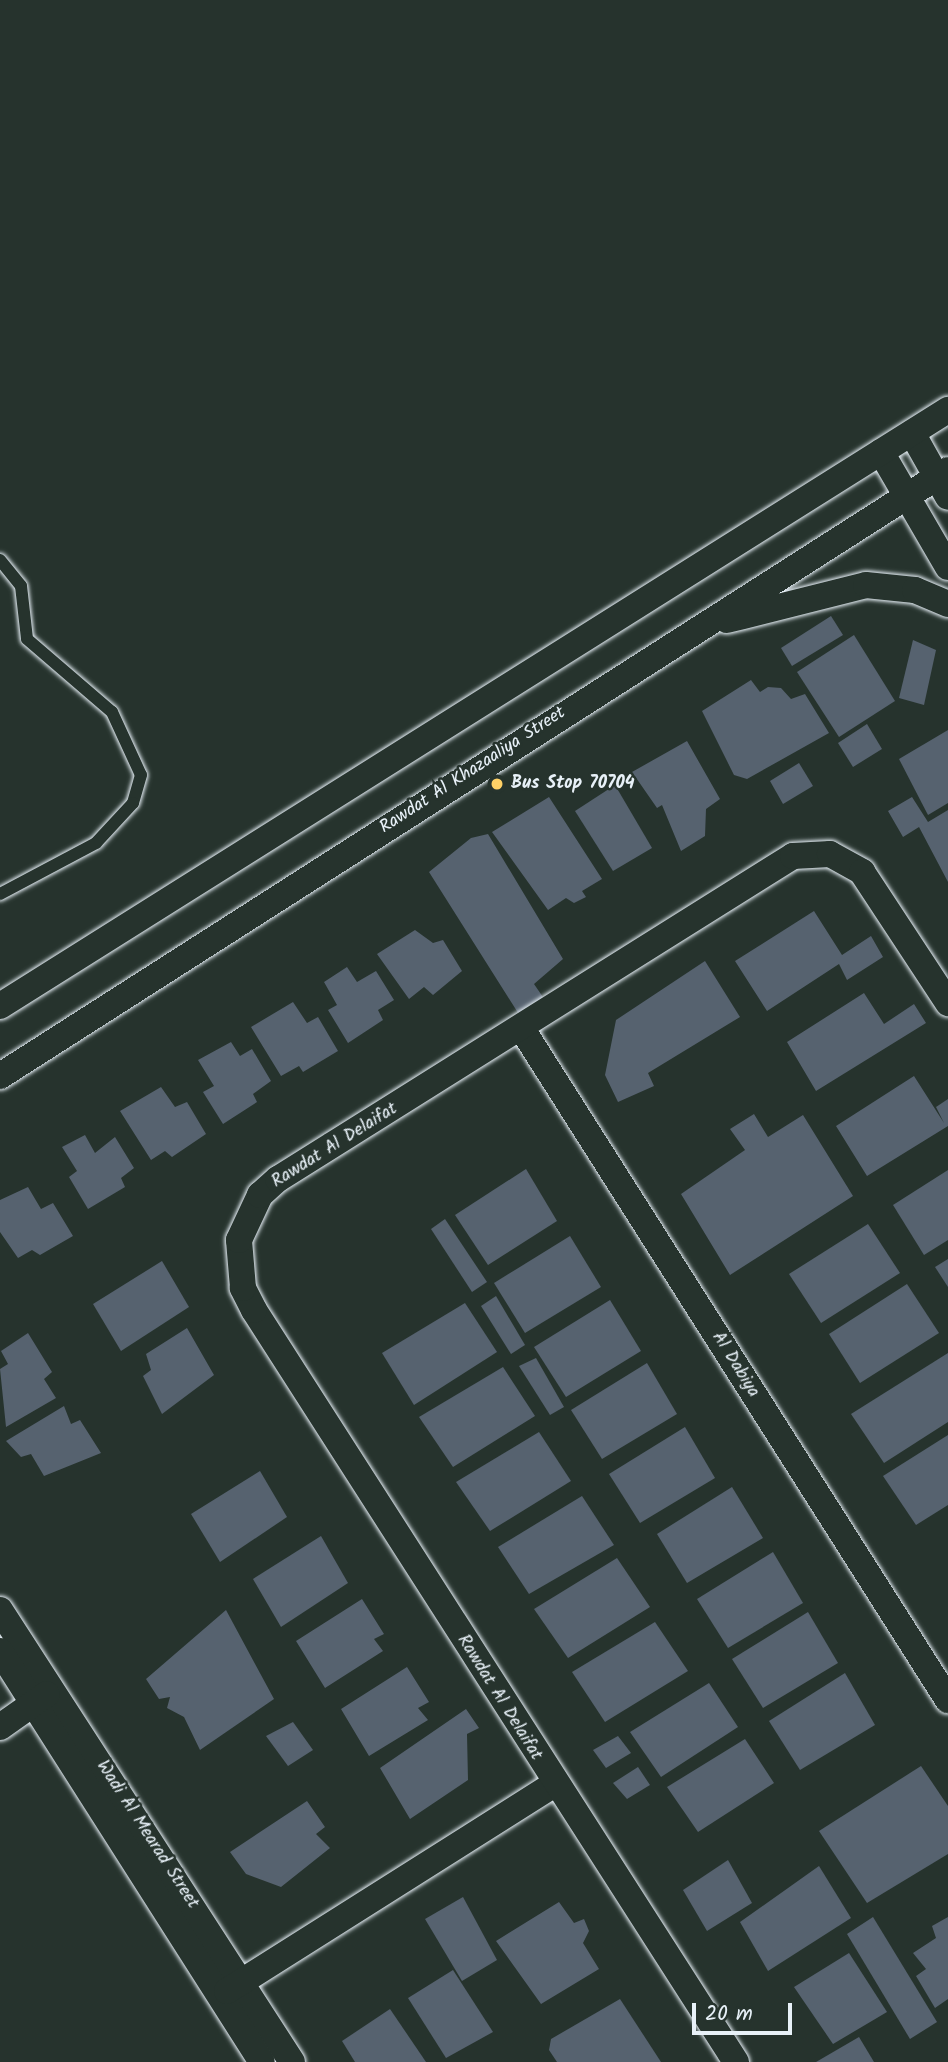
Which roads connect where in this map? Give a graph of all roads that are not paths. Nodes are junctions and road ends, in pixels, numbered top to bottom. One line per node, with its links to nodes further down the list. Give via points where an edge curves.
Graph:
1 (948, 410): 2 (street)
2 (912, 433): 3 (street); 4 (street)
3 (881, 452): 5 (street); 12 (street)
4 (944, 481): 5 (street, Rawdat Al Khazaaliya Street)
5 (907, 496): 7 (street); 9 (street, Rawdat Al Khazaaliya Street)
6 (0, 560): 10 (lane, via 21,586 27,639 112,712 141,775 133,803 96,843)
7 (948, 567)
8 (948, 604): 9 (street, via 915,590 866,585)
9 (689, 633): 14 (street, Rawdat Al Khazaaliya Street)
10 (0, 894)
11 (948, 1003): 13 (street, Rawdat Al Delaifat, via 862,873 839,857 811,852 776,864)
12 (0, 1006)
13 (522, 1030): 18 (street, Al Dabiya); 20 (street, Rawdat Al Delaifat, via 278,1179 247,1217 238,1264 254,1310)
14 (0, 1076)
15 (0, 1610): 17 (street, Wadi Al Mearad Street)
16 (0, 1651): 17 (street, Wadi Al Mearad Street)
17 (44, 1696): 19 (street); 21 (street, Wadi Al Mearad Street)
18 (948, 1700)
19 (0, 1727)
20 (554, 1784): 21 (street); 24 (street, Rawdat Al Delaifat)
21 (230, 1989): 22 (street, Wadi Al Mearad Street); 23 (street, Wadi Al Mearad Street)
22 (262, 2062)
23 (292, 2062)
24 (736, 2062)

